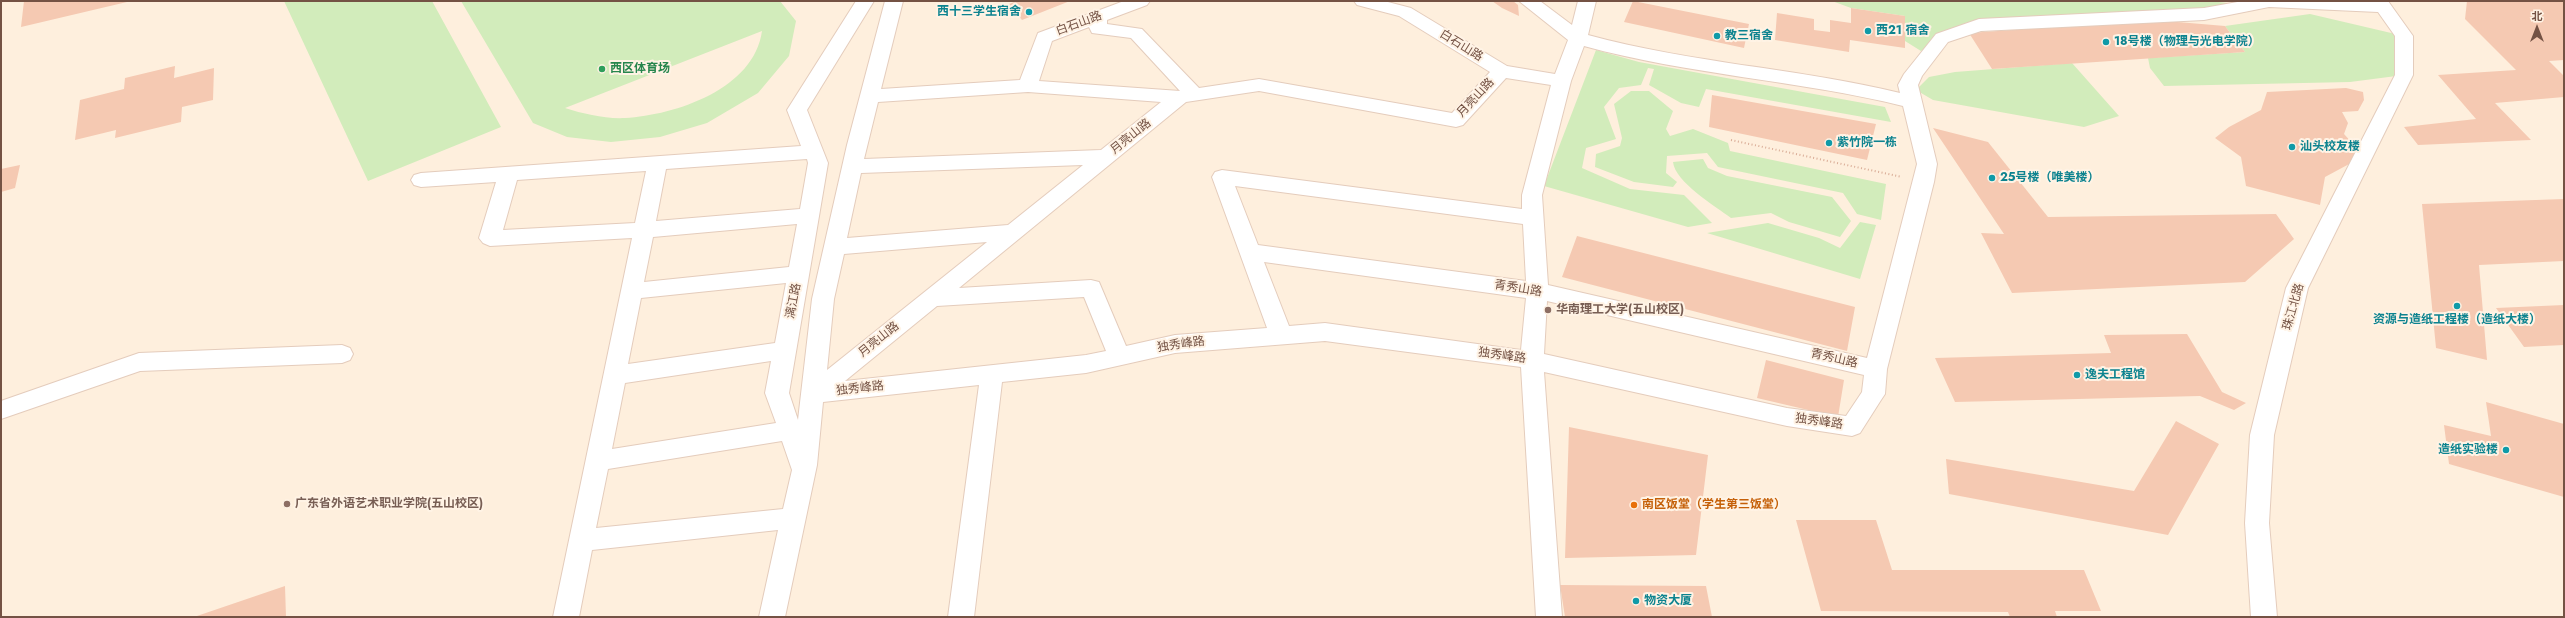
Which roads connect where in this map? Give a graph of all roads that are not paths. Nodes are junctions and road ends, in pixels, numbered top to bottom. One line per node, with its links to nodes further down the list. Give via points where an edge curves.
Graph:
1 (864, 1): 17 (street, 漓江路, via 797,110)
2 (894, 1): 14 (street)
3 (1141, 1): 9 (street, 白石山路)
4 (1363, 1): 11 (street, 白石山路, via 1405,12)
5 (1528, 1): 10 (street)
6 (1587, 1): 10 (street)
7 (2264, 1): 8 (street, 独秀峰路); 16 (street, 独秀峰路, via 2204,14 1979,25 1942,38 1913,74 1908,85)
8 (2382, 4): 52 (street, 珠江北路, via 2404,36 2404,75 2297,288 2262,435 2257,523)
9 (1098, 17): 13 (street, 白石山路, via 1044,37); 15 (street, via 1098,29 1136,33)
10 (1578, 38): 12 (street); 16 (street, via 1636,54 1846,86)
11 (1502, 71): 12 (street, 白石山路); 15 (street, 月亮山路, via 1456,120 1259,86)
12 (1562, 81): 24 (street, via 1532,195)
13 (1028, 86): 14 (street); 15 (street)
14 (870, 96): 20 (street)
15 (1188, 96): 18 (street, 月亮山路)
16 (1912, 102): 38 (street, 独秀峰路, via 1927,164)
17 (814, 152): 19 (street); 23 (street, 漓江路, via 818,163)
18 (1106, 157): 20 (street); 26 (street, 月亮山路)
19 (657, 164): 21 (street); 25 (street)
20 (852, 166): 27 (street)
21 (508, 175): 22 (street); 25 (street, via 490,238)
22 (421, 180)
23 (810, 216): 25 (street); 29 (street, 漓江路)
24 (1534, 218): 28 (street, via 1222,177); 31 (street)
25 (644, 230): 30 (street)
26 (1013, 232): 27 (street); 32 (street, 月亮山路)
27 (835, 247): 41 (street, via 823,299)
28 (1250, 252): 31 (street, 青秀山路); 33 (street)
29 (800, 274): 30 (street); 34 (street, 漓江路)
30 (632, 291): 40 (street)
31 (1537, 291): 37 (street); 38 (street, 青秀山路)
32 (931, 298): 36 (street, via 1091,288); 41 (street, 月亮山路)
33 (1281, 336): 36 (street, 独秀峰路, via 1175,344); 37 (street, 独秀峰路, via 1325,332)
34 (785, 350): 40 (street); 43 (street, 漓江路, via 777,393)
35 (342, 354): 42 (street, via 139,362)
36 (1119, 356): 39 (street, 独秀峰路, via 1086,364)
37 (1532, 360): 38 (street, 独秀峰路, via 1787,417 1852,426 1873,394); 51 (street)
38 (1876, 369)
39 (992, 374): 41 (street, 独秀峰路); 50 (street)
40 (615, 375): 44 (street)
41 (813, 394): 45 (street)
42 (1, 410)
43 (790, 430): 44 (street); 45 (street, 漓江路)
44 (598, 461): 47 (street)
45 (804, 470): 46 (street)
46 (794, 518): 47 (street); 49 (street)
47 (582, 540): 48 (street)
48 (566, 617)
49 (772, 617)
50 (961, 617)
51 (1549, 617)
52 (2264, 617)

